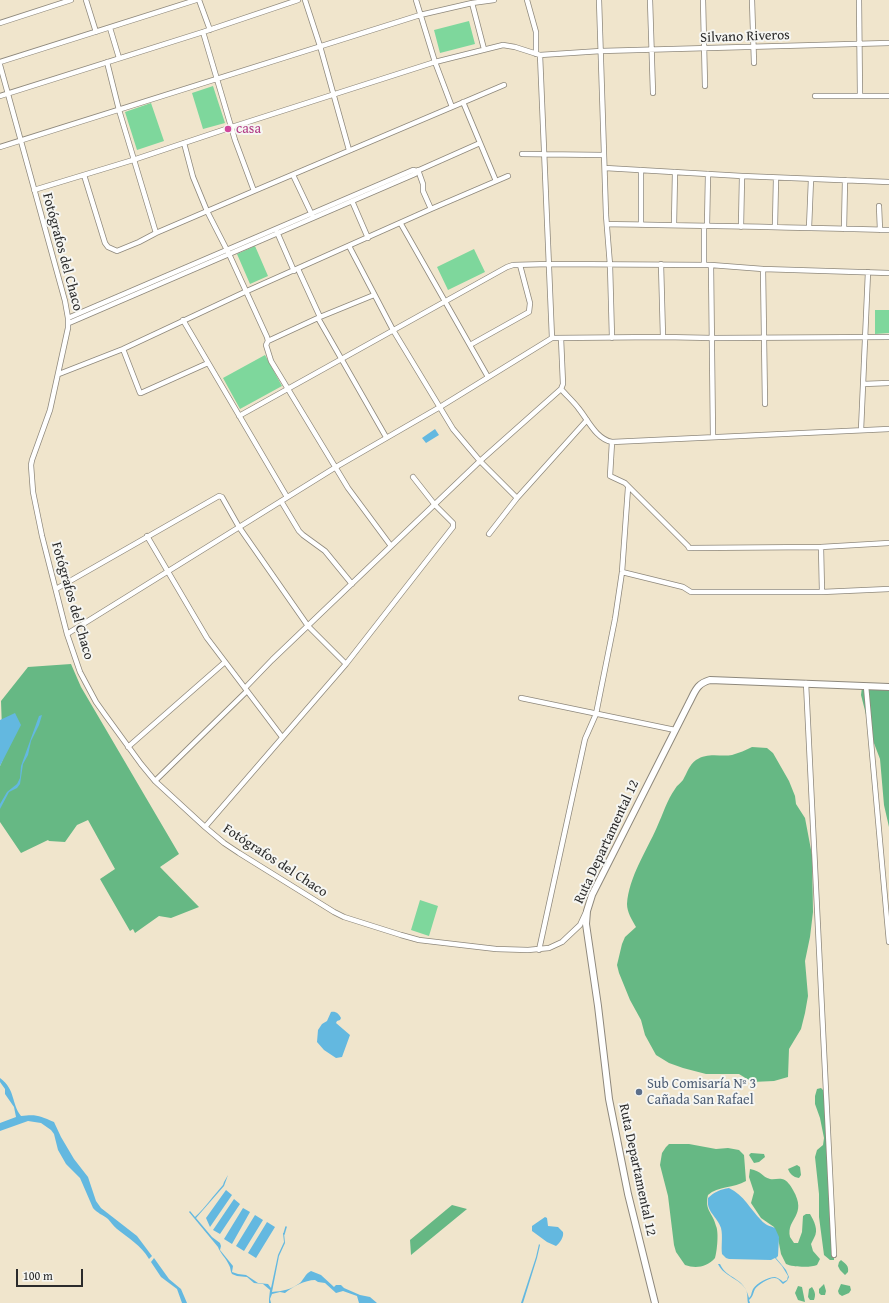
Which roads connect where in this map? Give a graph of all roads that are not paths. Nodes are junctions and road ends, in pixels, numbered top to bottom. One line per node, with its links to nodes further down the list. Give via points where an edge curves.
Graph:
1 (71, 0): 16 (street)
2 (86, 0): 19 (street)
3 (197, 0): 17 (street); 18 (street)
4 (298, 0): 18 (street)
5 (305, 0): 23 (street)
6 (416, 0): 15 (street)
7 (494, 0): 14 (street)
8 (527, 0): 29 (street, via 536,32)
9 (599, 0): 27 (street)
10 (650, 0): 28 (street)
11 (703, 0): 26 (street)
12 (752, 0): 24 (street)
13 (858, 0): 22 (street)
14 (472, 3): 15 (street); 25 (street)
15 (420, 15): 23 (street); 32 (street)
16 (0, 23)
17 (110, 28): 19 (street); 30 (street)
18 (210, 30): 20 (street)
19 (96, 32): 34 (street)
20 (203, 32): 30 (street); 35 (street)
21 (889, 43): 22 (street, Silvano Riveros)
22 (860, 44): 24 (street, Silvano Riveros); 43 (street)
23 (320, 46): 35 (street); 39 (street)
24 (754, 47): 26 (street, Silvano Riveros); 33 (street)
25 (484, 49): 29 (street, via 503,45); 32 (street)
26 (704, 49): 28 (street, Silvano Riveros); 37 (street)
27 (601, 51): 28 (street, Silvano Riveros); 29 (street, Silvano Riveros); 56 (street)
28 (652, 51): 40 (street)
29 (538, 54): 55 (street)
30 (119, 58): 31 (street)
31 (107, 62): 38 (street); 47 (street)
32 (435, 62): 39 (street); 46 (street)
33 (754, 63)
34 (0, 64): 38 (street, Fotógrafos del Chaco)
35 (217, 78): 47 (street); 48 (street)
36 (504, 85): 45 (street)
37 (705, 86)
38 (7, 93): 41 (street); 49 (street, Fotógrafos del Chaco)
39 (333, 94): 48 (street); 53 (street)
40 (653, 94)
41 (0, 96)
42 (815, 96): 43 (street)
43 (860, 96): 44 (street)
44 (889, 96)
45 (463, 102): 46 (street); 51 (street)
46 (452, 107): 53 (street)
47 (119, 110): 49 (street); 57 (street)
48 (232, 127): 50 (street); 73 (street)
49 (20, 140): 52 (street); 72 (street, Fotógrafos del Chaco)
50 (184, 143): 57 (street); 77 (street)
51 (480, 143): 60 (street); 70 (street)
52 (0, 147)
53 (349, 150): 62 (street)
54 (522, 154): 55 (street)
55 (544, 154): 56 (street); 95 (street)
56 (604, 155): 58 (street)
57 (133, 160): 64 (street); 91 (street)
58 (605, 168): 59 (street); 80 (street)
59 (641, 170): 61 (street); 81 (street)
60 (418, 171): 74 (street, via 413,170); 76 (street)
61 (675, 172): 63 (street); 82 (street)
62 (293, 174): 73 (street); 78 (street)
63 (708, 174): 66 (street); 83 (street)
64 (84, 175): 72 (street); 91 (street, via 108,247 120,250)
65 (508, 176): 70 (street)
66 (742, 176): 67 (street); 85 (street)
67 (776, 178): 68 (street); 84 (street)
68 (811, 179): 69 (street); 86 (street)
69 (845, 180): 71 (street); 87 (street)
70 (496, 181): 76 (street)
71 (889, 182)
72 (34, 190): 109 (street, Fotógrafos del Chaco)
73 (254, 191): 77 (street)
74 (352, 199): 78 (street); 92 (street)
75 (879, 206): 88 (street)
76 (431, 209): 79 (street)
77 (206, 211): 91 (street); 94 (street)
78 (313, 216): 90 (street)
79 (401, 224): 92 (street); 107 (street)
80 (607, 224): 81 (street); 98 (street)
81 (641, 225): 82 (street)
82 (674, 225): 83 (street)
83 (706, 226): 85 (street); 99 (street)
84 (775, 226): 85 (street); 86 (street)
85 (741, 227)
86 (810, 228): 87 (street)
87 (844, 229): 88 (street)
88 (880, 230): 89 (street)
89 (889, 230)
90 (277, 231): 94 (street); 102 (street)
91 (156, 233)
92 (368, 238): 93 (street)
93 (349, 246): 102 (street); 106 (street)
94 (228, 252): 105 (street); 109 (street)
95 (549, 264): 97 (street); 98 (street); 114 (street)
96 (660, 264): 98 (street); 99 (street); 112 (street)
97 (520, 265): 107 (street, via 507,267); 121 (street, via 530,303 529,312)
98 (610, 265): 116 (street)
99 (704, 265): 100 (street)
100 (711, 265): 101 (street); 117 (street)
101 (763, 269): 103 (street); 118 (street)
102 (296, 270): 105 (street); 108 (street)
103 (868, 272): 104 (street); 119 (street)
104 (889, 273)
105 (247, 291): 110 (street); 120 (street)
106 (374, 295): 108 (street); 111 (street)
107 (445, 302): 111 (street); 121 (street)
108 (319, 317): 120 (street); 123 (street)
109 (69, 320): 125 (street, Fotógrafos del Chaco)
110 (183, 320): 122 (street); 124 (street)
111 (393, 330): 123 (street); 132 (street)
112 (663, 337): 116 (street); 117 (street)
113 (889, 337): 119 (street)
114 (552, 338): 115 (street); 126 (street)
115 (561, 338): 116 (street); 130 (street)
116 (612, 338)
117 (713, 338): 118 (street); 138 (street)
118 (764, 338): 119 (street); 131 (street)
119 (865, 338): 127 (street)
120 (268, 341): 129 (street, via 268,353)
121 (470, 345): 126 (street)
122 (123, 349): 124 (street, via 140,393); 125 (street)
123 (341, 358): 129 (street); 137 (street)
124 (208, 363): 133 (street)
125 (58, 374): 157 (street, Fotógrafos del Chaco, via 50,410 31,465 37,513)
126 (488, 377): 132 (street)
127 (863, 384): 128 (street); 136 (street)
128 (889, 384)
129 (288, 388): 133 (street); 141 (street)
130 (561, 389): 134 (street); 140 (street)
131 (765, 404)
132 (440, 407): 137 (street); 140 (street, via 453,429)
133 (239, 416): 144 (street)
134 (587, 420): 139 (street, via 600,436); 145 (street)
135 (889, 429): 136 (street)
136 (861, 430): 138 (street)
137 (386, 437): 141 (street)
138 (714, 438): 139 (street)
139 (612, 442): 143 (street, via 610,476 625,483)
140 (480, 461): 145 (street); 147 (street)
141 (336, 467): 144 (street); 152 (street)
142 (413, 477): 147 (street)
143 (628, 488): 153 (street, via 689,548); 155 (street)
144 (287, 497): 146 (street)
145 (517, 498): 149 (street)
146 (281, 501): 148 (street); 156 (street, via 299,531 325,552)
147 (435, 505): 152 (street); 163 (street, via 453,527)
148 (239, 527): 150 (street, via 219,496); 154 (street); 160 (street)
149 (489, 534)
150 (147, 536): 154 (street); 157 (street)
151 (889, 543): 153 (street)
152 (390, 546): 156 (street)
153 (821, 547): 159 (street)
154 (168, 571): 161 (street); 162 (street, via 207,638)
155 (622, 572): 159 (street, via 683,587 691,592); 169 (street)
156 (352, 584): 160 (street)
157 (56, 589): 161 (street, Fotógrafos del Chaco)
158 (889, 589): 159 (street)
159 (822, 592)
160 (308, 626): 163 (street); 167 (street)
161 (67, 634): 172 (street, Fotógrafos del Chaco, via 80,672)
162 (225, 662): 167 (street); 172 (street)
163 (346, 664): 171 (street)
164 (806, 683): 165 (main road, Ruta Departamental 12); 170 (main road, Ruta Departamental 12, via 710,680 703,682 698,686); 178 (street)
165 (866, 686): 166 (main road, Ruta Departamental 12); 176 (street)
166 (889, 687)
167 (246, 690): 171 (street); 173 (street)
168 (521, 698): 169 (street)
169 (596, 714): 170 (street); 177 (street, via 585,739)
170 (675, 730): 175 (main road, Ruta Departamental 12, via 592,895)
171 (282, 737): 174 (street)
172 (128, 747): 173 (street, Fotógrafos del Chaco)
173 (155, 781): 174 (street, Fotógrafos del Chaco)
174 (205, 827): 177 (street, Fotógrafos del Chaco, via 239,853 344,917 419,940 496,949)
175 (587, 911): 177 (street, Fotógrafos del Chaco, via 580,925 562,942); 179 (main road, Ruta Departamental 12, via 586,924 609,1099 628,1194)
176 (889, 942)
177 (539, 950)
178 (834, 1255)
179 (655, 1303)

